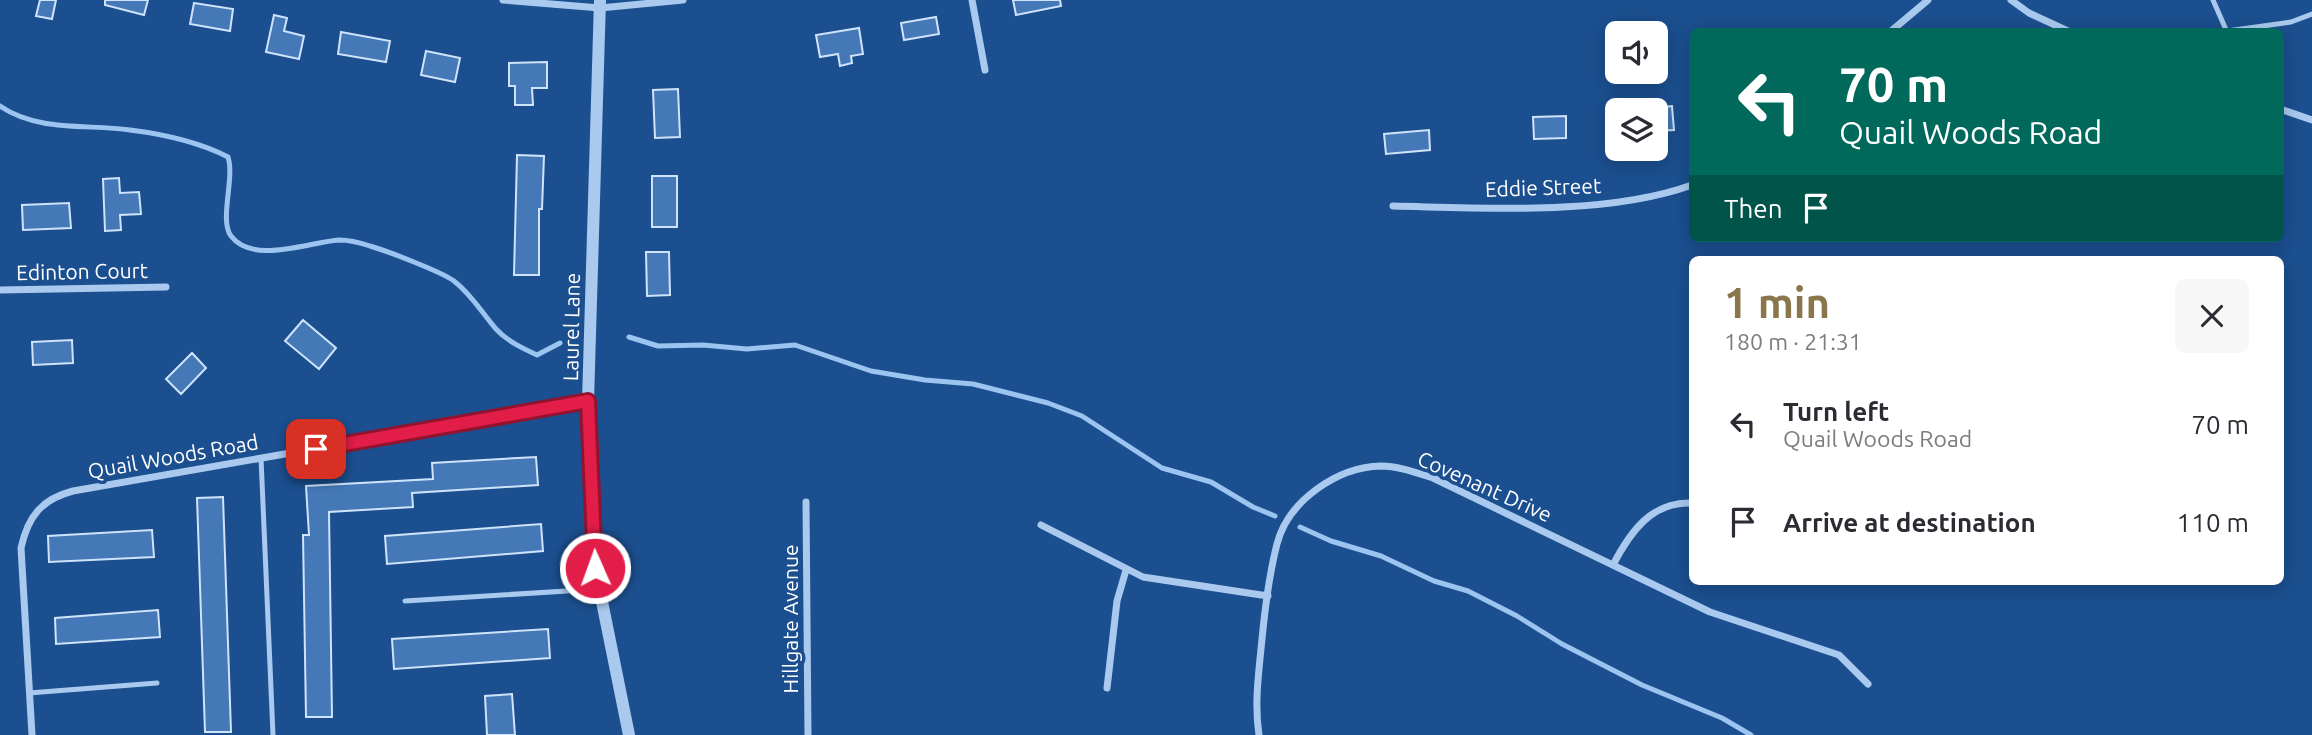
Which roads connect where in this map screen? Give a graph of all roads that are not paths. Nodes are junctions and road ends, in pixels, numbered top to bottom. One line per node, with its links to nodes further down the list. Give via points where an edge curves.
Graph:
1 (503, 0): 7 (street)
2 (683, 0): 7 (street)
3 (972, 0): 13 (street)
4 (1928, 0): 9 (street)
5 (2011, 0): 10 (street)
6 (2213, 0): 11 (lane)
7 (600, 4): 20 (street, Laurel Lane)
8 (2312, 14): 12 (lane)
9 (1895, 28)
10 (2061, 28)
11 (2226, 28)
12 (2248, 28)
13 (985, 70)
14 (2284, 110): 15 (street)
15 (2312, 120)
16 (1689, 186): 17 (street, Eddie Street, via 1602,204)
17 (1393, 206)
18 (166, 287): 19 (street, Edinton Court)
19 (0, 290)
20 (588, 401): 21 (street, Quail Woods Road); 27 (street, Laurel Lane)
21 (261, 458): 33 (street, Quail Woods Road, via 73,491 44,504 24,531 20,548); 35 (lane)
22 (806, 502): 37 (street, Hillgate Avenue)
23 (1689, 503): 25 (street, via 1668,505 1644,519)
24 (1041, 525): 26 (street)
25 (1613, 565): 28 (street, Covenant Drive, via 1433,478 1381,466 1330,480 1290,517 1277,542); 31 (street, Covenant Drive, via 1710,612 1839,655)
26 (1126, 570): 28 (street, via 1143,577); 32 (street, via 1117,601)
27 (599, 589): 29 (lane); 36 (street, Laurel Lane)
28 (1268, 596): 38 (street, Covenant Drive, via 1257,689)
29 (405, 601)
30 (157, 683): 33 (lane)
31 (1868, 684)
32 (1107, 688)
33 (29, 693): 34 (street, Quail Woods Road)
34 (32, 735)
35 (273, 735)
36 (629, 735)
37 (808, 735)
38 (1259, 735)

